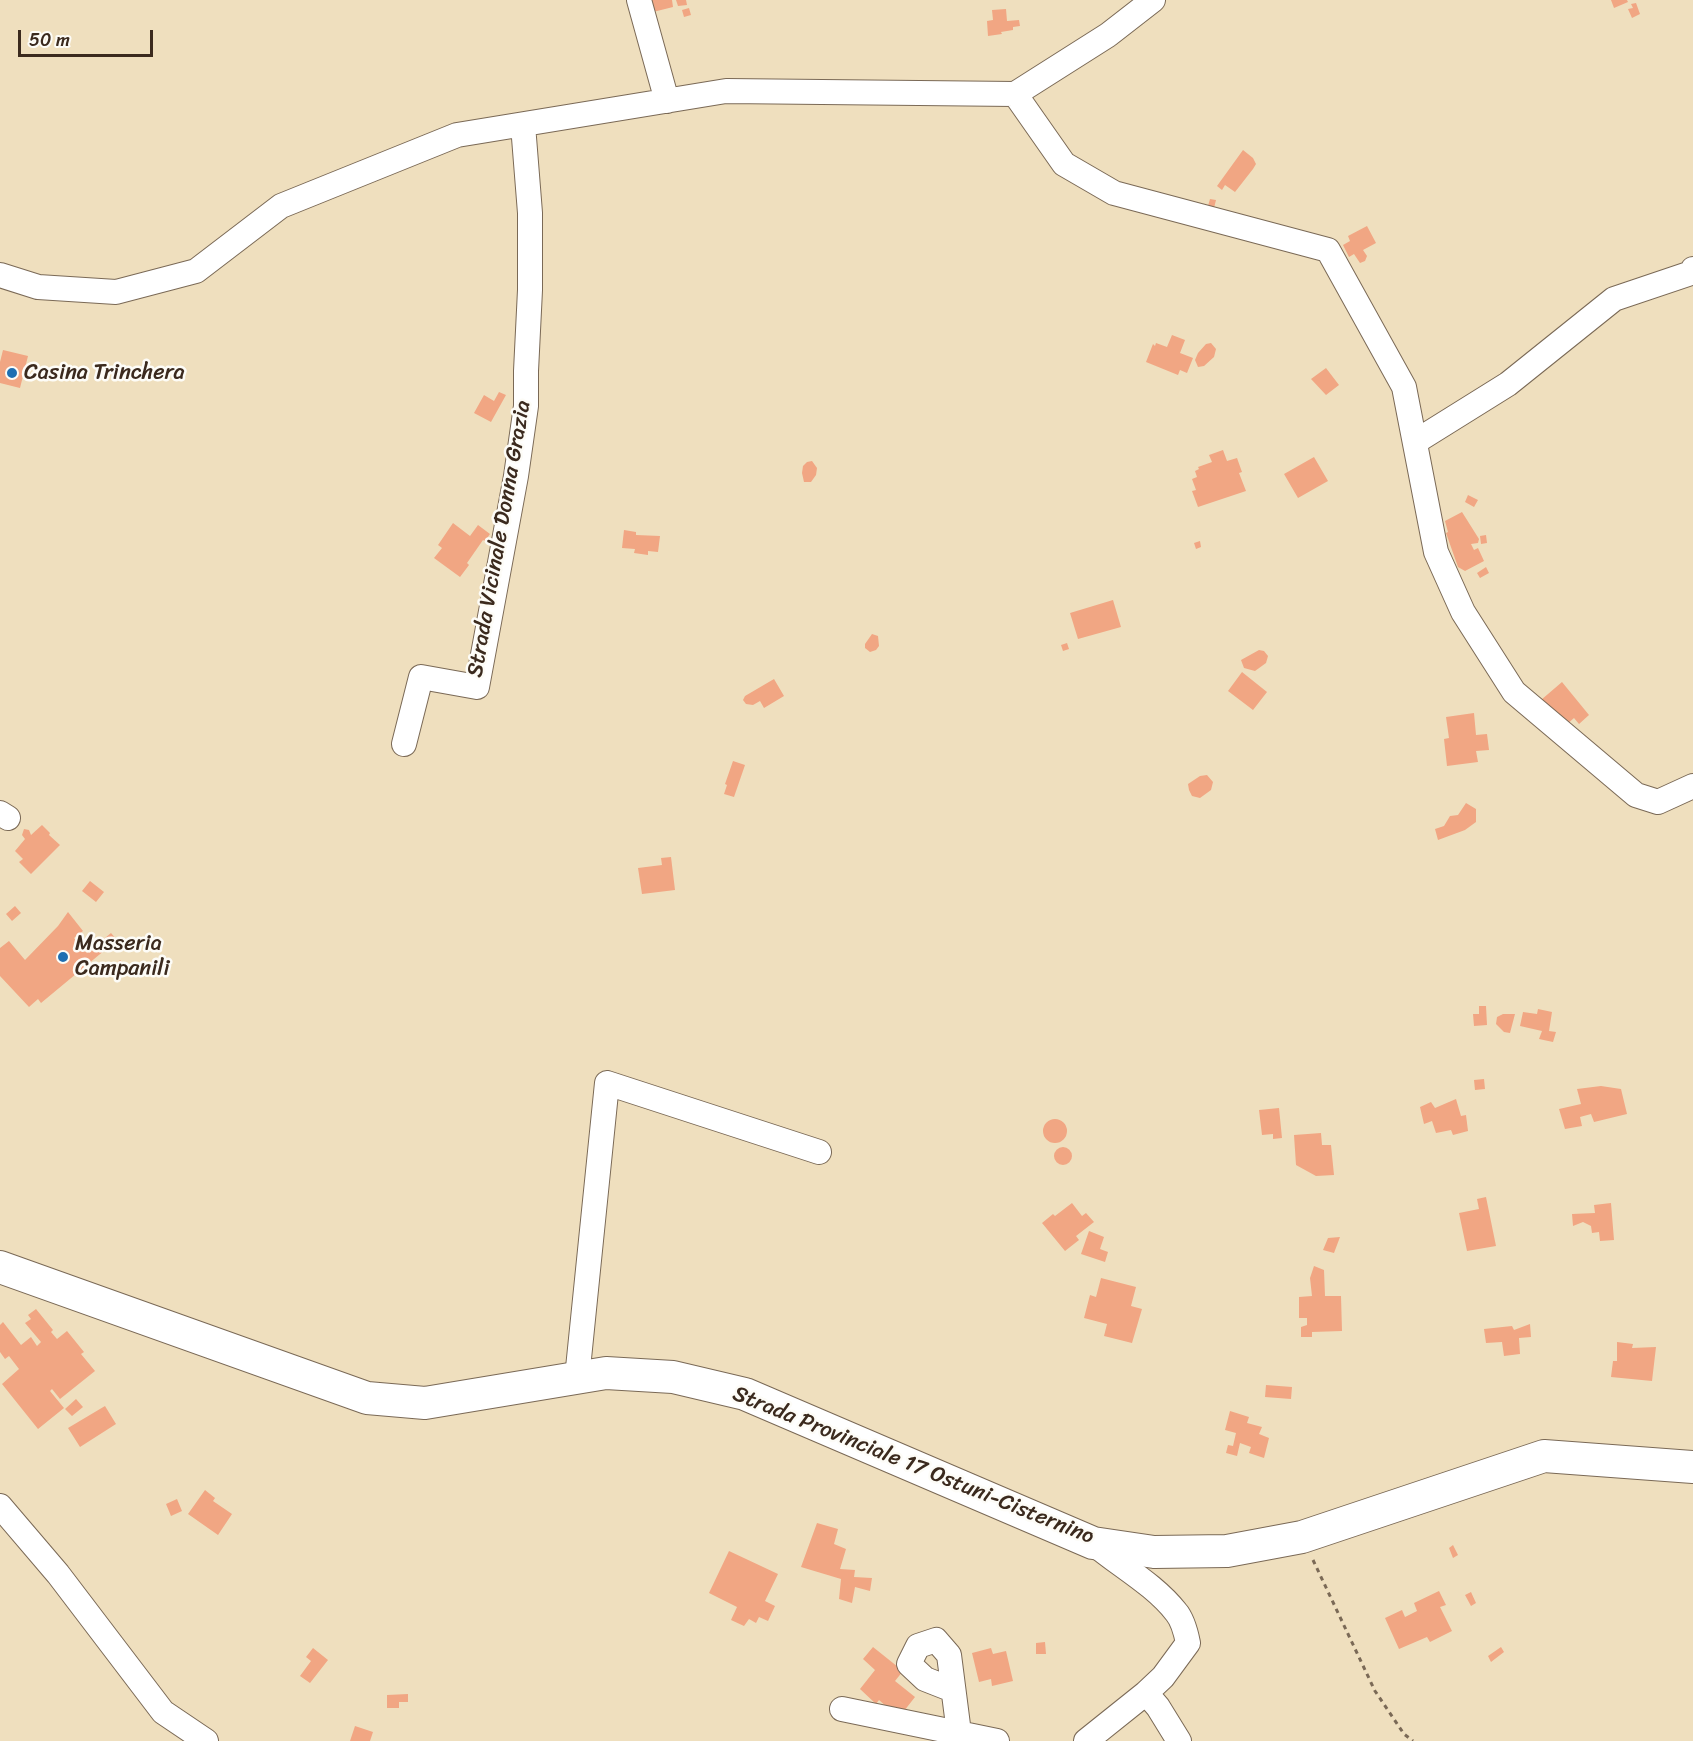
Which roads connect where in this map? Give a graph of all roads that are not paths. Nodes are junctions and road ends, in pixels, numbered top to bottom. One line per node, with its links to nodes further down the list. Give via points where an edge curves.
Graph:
1 (639, 0): 4 (street)
2 (1153, 0): 3 (street, via 1108,35)
3 (1015, 94): 4 (street, via 726,92); 8 (street, via 1064,164 1114,194 1328,250 1404,387)
4 (666, 101): 5 (street)
5 (523, 125): 7 (street, via 458,135 281,206 196,271 116,292 38,287); 9 (street, Strada Vicinale Donna Grazia, via 530,213 526,406 477,687 421,677)
6 (1693, 269): 8 (street, via 1614,300 1508,384)
7 (0, 275)
8 (1414, 442): 10 (street, via 1436,552 1463,612 1514,692 1636,795 1658,802)
9 (404, 744)
10 (1693, 786)
11 (819, 1152): 13 (street, via 607,1083)
12 (0, 1267): 13 (main road, Strada Provinciale 17 Ostuni-Cisternino, via 367,1398 425,1403)
13 (577, 1378): 16 (main road, Strada Provinciale 17 Ostuni-Cisternino, via 606,1373 673,1377 745,1394)
14 (1693, 1467): 16 (main road, Strada Provinciale 17 Ostuni-Cisternino, via 1544,1456 1302,1537 1227,1551 1154,1552)
15 (0, 1506): 21 (street, via 163,1712)
16 (1093, 1543): 18 (street, via 1178,1613 1186,1633 1188,1643)
17 (953, 1690): 20 (street)
18 (1146, 1693): 23 (street); 24 (street)
19 (842, 1709): 20 (street)
20 (959, 1733): 22 (street)
21 (206, 1741)
22 (998, 1741)
23 (1086, 1741)
24 (1179, 1741)

